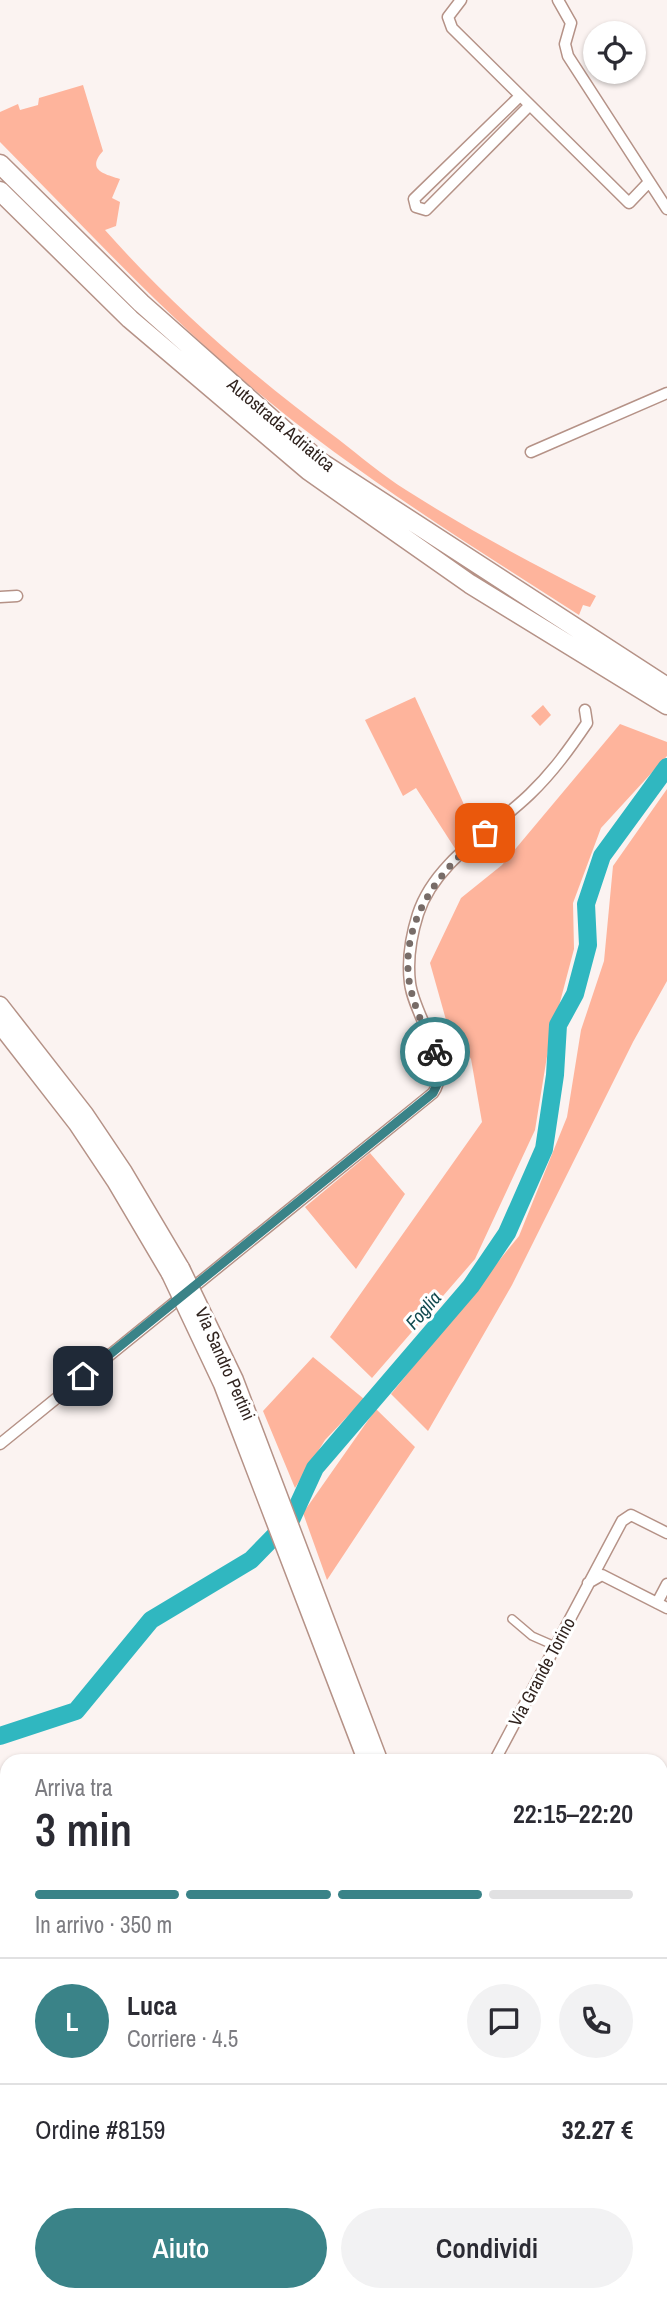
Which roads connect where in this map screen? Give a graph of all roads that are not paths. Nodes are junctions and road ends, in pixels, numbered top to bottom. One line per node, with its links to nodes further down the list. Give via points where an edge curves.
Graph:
1 (461, 0): 3 (street, via 451,10 448,23)
2 (558, 0): 6 (street, via 571,23 565,44 568,56)
3 (520, 96): 4 (street); 4 (street, via 414,199 416,207 426,209)
4 (530, 105): 6 (street, via 629,203)
5 (0, 164): 13 (highway, Autostrada Adriatica, via 141,303 319,461)
6 (649, 182): 8 (street)
7 (0, 191): 13 (highway, Autostrada Adriatica, via 130,319 309,471 470,584)
8 (667, 209)
9 (667, 393): 10 (street)
10 (531, 452)
11 (17, 596): 12 (street)
12 (0, 597)
13 (605, 657): 14 (highway, Autostrada Adriatica); 15 (highway, Autostrada Adriatica)
14 (667, 687)
15 (667, 705)
16 (585, 710): 20 (street, via 587,723 559,764 455,860 419,910 409,957 410,985 441,1065 433,1093)
17 (0, 1004): 19 (main road, Via Sandro Pertini, via 124,1172)
18 (0, 1025): 19 (main road, Via Sandro Pertini, via 77,1124)
19 (176, 1271): 27 (main road, Via Sandro Pertini, bridge); 28 (main road, Via Sandro Pertini, bridge, via 235,1380)
20 (0, 1444)
21 (667, 1533): 22 (street, Via Grande Torino, via 639,1518 626,1517)
22 (588, 1583): 24 (street, via 602,1575); 26 (street, Via Grande Torino)
23 (667, 1584): 24 (street)
24 (662, 1605)
25 (512, 1619): 26 (street, via 532,1636)
26 (555, 1646): 29 (street, Via Grande Torino)
27 (364, 1754)
28 (377, 1754)
29 (498, 1754)

